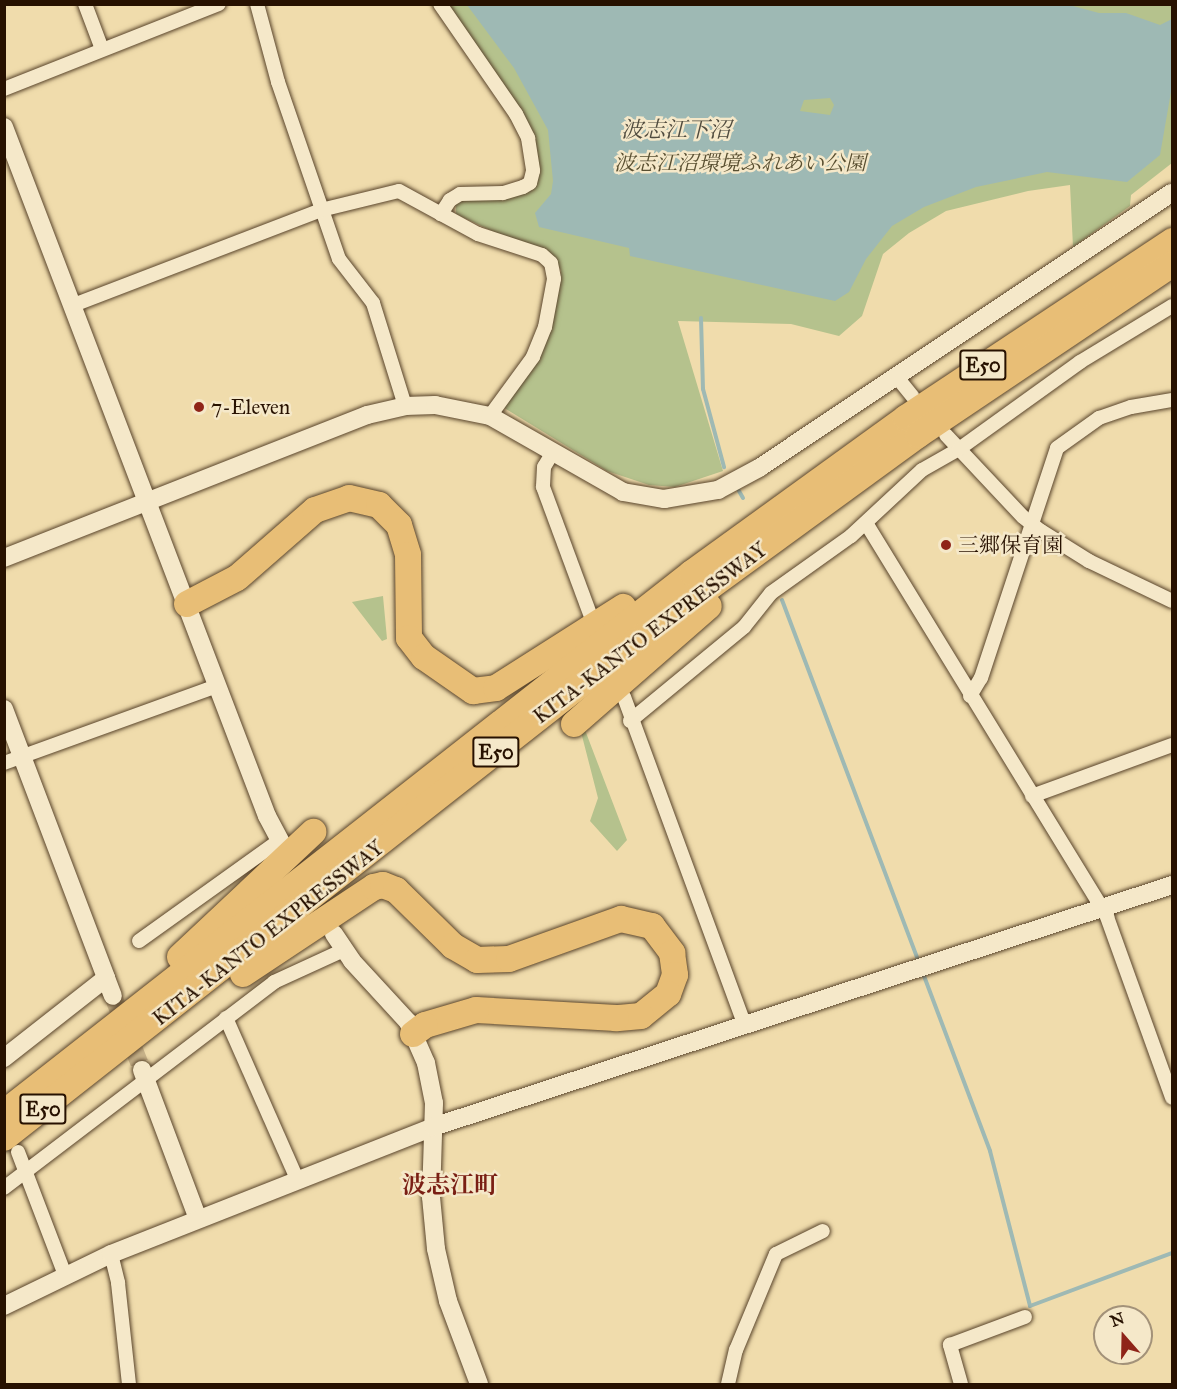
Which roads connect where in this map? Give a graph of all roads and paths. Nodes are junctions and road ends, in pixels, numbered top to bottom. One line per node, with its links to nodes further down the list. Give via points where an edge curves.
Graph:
1 (85, 4): 5 (street)
2 (219, 4): 5 (street)
3 (257, 4): 9 (street, via 278,82)
4 (441, 4): 10 (street, via 516,114 528,138 533,171 530,183 503,193 460,194 450,200)
5 (102, 49): 6 (street)
6 (4, 89)
7 (4, 127): 13 (street)
8 (1173, 193): 15 (street)
9 (321, 210): 10 (street, via 399,191); 13 (street); 18 (street, via 339,259 373,303)
10 (441, 214): 19 (street, via 478,234 542,255 553,269 551,302 533,357)
11 (1173, 241): 24 (highway, KITA-KANTO EXPRESSWAY / E50, via 1025,336)
12 (1173, 264): 20 (highway, KITA-KANTO EXPRESSWAY / E50)
13 (71, 306): 25 (street)
14 (1173, 306): 22 (street, via 1080,362)
15 (896, 376): 16 (street); 23 (street, via 739,480 701,495 664,499 623,492)
16 (912, 396)
17 (1173, 400): 27 (street, via 1117,411 1064,441 1053,457)
18 (405, 406): 19 (street, via 435,405); 25 (street, via 367,416)
19 (490, 416): 23 (street)
20 (918, 435): 38 (highway, via 668,640); 58 (highway, KITA-KANTO EXPRESSWAY / E50, via 645,634)
21 (946, 435): 22 (street)
22 (959, 449): 26 (street, via 922,470); 27 (street)
23 (553, 452): 31 (street, via 544,467 543,487)
24 (798, 495): 30 (highway, via 488,692 467,688 413,646 407,630 408,555 404,534 386,510 368,501 349,498 323,505 237,578); 61 (highway, KITA-KANTO EXPRESSWAY / E50, via 541,690)
25 (147, 504): 28 (street); 30 (street)
26 (866, 523): 34 (street); 37 (street, via 771,593 744,627)
27 (1031, 524): 29 (street, via 1089,561); 34 (street, via 981,678)
28 (4, 558)
29 (1173, 601)
30 (187, 604): 32 (highway, via 239,585 322,516 338,507 357,506 381,516 397,537); 33 (street)
31 (590, 614)
32 (399, 640)
33 (217, 686): 40 (street); 44 (street, via 267,816)
34 (970, 696): 42 (street)
35 (624, 697): 37 (street)
36 (4, 708): 40 (street)
37 (630, 721): 54 (street)
38 (574, 724)
39 (1173, 745): 42 (street)
40 (23, 756): 41 (street); 51 (street)
41 (4, 763)
42 (1032, 796): 46 (street)
43 (313, 832): 60 (highway, via 219,923)
44 (282, 843): 49 (street)
45 (1173, 885): 46 (street)
46 (1101, 908): 54 (street); 59 (street)
47 (446, 922): 55 (highway, via 468,948 496,955 608,915 642,913 661,923 675,940 682,963 680,987 661,1014 633,1025 480,1018)
48 (334, 934): 50 (street)
49 (140, 941)
50 (344, 950): 53 (street, via 274,982); 55 (street, via 390,999)
51 (106, 978): 52 (street); 56 (street)
52 (113, 996)
53 (226, 1018): 57 (street); 65 (street)
54 (745, 1024): 62 (street)
55 (413, 1034): 58 (highway, via 425,1025 476,1010 641,1016 668,994 675,975 672,953 652,926 621,919 509,960 477,960 453,946 396,890 374,887); 62 (street, via 431,1079)
56 (4, 1058)
57 (144, 1076): 64 (street); 67 (street)
58 (82, 1079): 63 (highway, KITA-KANTO EXPRESSWAY / E50)
59 (1173, 1098)
60 (4, 1108)
61 (4, 1113)
62 (434, 1127): 65 (street); 74 (street, via 431,1197 436,1250 448,1301)
63 (11, 1145): 64 (street)
64 (24, 1173): 66 (street); 70 (street)
65 (298, 1181): 67 (street)
66 (4, 1188)
67 (198, 1219): 69 (street)
68 (824, 1231): 75 (street, via 776,1254 736,1350)
69 (111, 1254): 70 (street); 73 (street)
70 (64, 1275): 71 (street)
71 (4, 1306)
72 (1025, 1317): 76 (street, via 950,1345)
73 (129, 1384)
74 (478, 1384)
75 (728, 1384)
76 (961, 1384)

